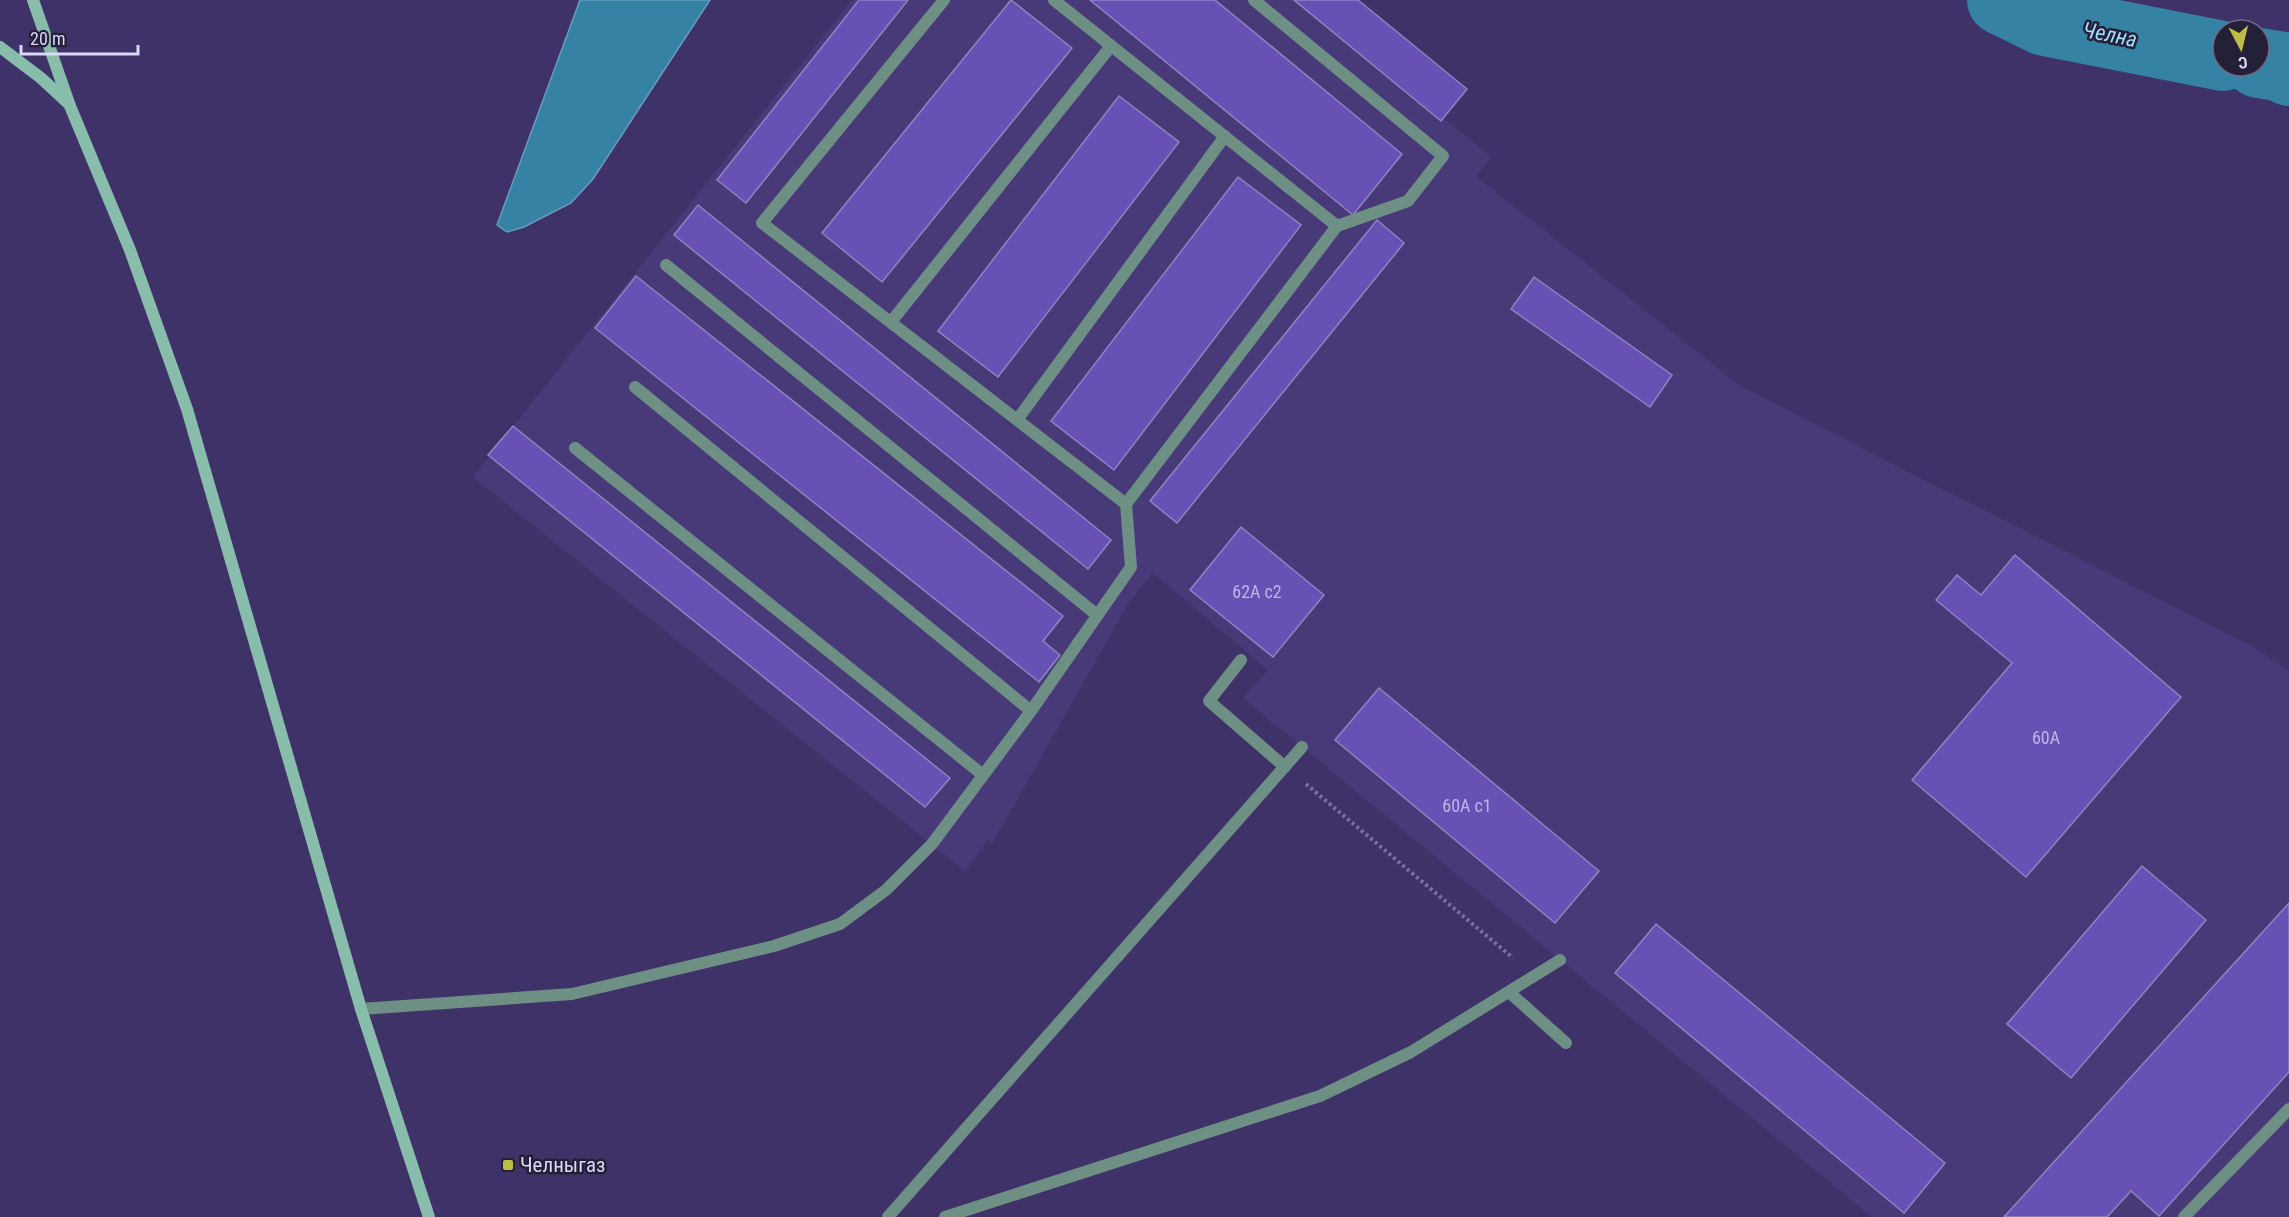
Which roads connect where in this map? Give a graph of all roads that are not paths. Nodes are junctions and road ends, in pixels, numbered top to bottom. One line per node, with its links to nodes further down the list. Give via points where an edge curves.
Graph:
1 (33, 0): 7 (main road)
2 (944, 0): 11 (lane, via 762,223)
3 (1054, 0): 5 (lane)
4 (1254, 0): 9 (lane, via 1443,156 1408,201)
5 (1111, 46): 8 (lane); 11 (lane)
6 (0, 47): 7 (main road)
7 (70, 105): 24 (main road, via 130,250 187,409)
8 (1225, 136): 9 (lane); 13 (lane)
9 (1338, 226): 15 (lane)
10 (666, 265): 16 (lane)
11 (891, 322): 13 (lane)
12 (635, 387): 18 (lane)
13 (1017, 420): 15 (lane)
14 (575, 448): 21 (lane)
15 (1126, 504): 16 (lane, via 1131,567)
16 (1097, 615): 18 (lane)
17 (1241, 660): 20 (lane, via 1209,701)
18 (1030, 711): 21 (lane)
19 (1302, 747): 20 (lane)
20 (1286, 766): 28 (lane)
21 (983, 775): 24 (lane, via 932,844 886,890 840,924 774,946 572,994)
22 (1560, 960): 23 (lane)
23 (1509, 992): 25 (lane); 29 (lane, via 1411,1052 1320,1096)
24 (361, 1009): 27 (main road)
25 (1566, 1043)
26 (2289, 1109): 30 (lane)
27 (429, 1217)
28 (888, 1217)
29 (945, 1217)
30 (2184, 1217)

